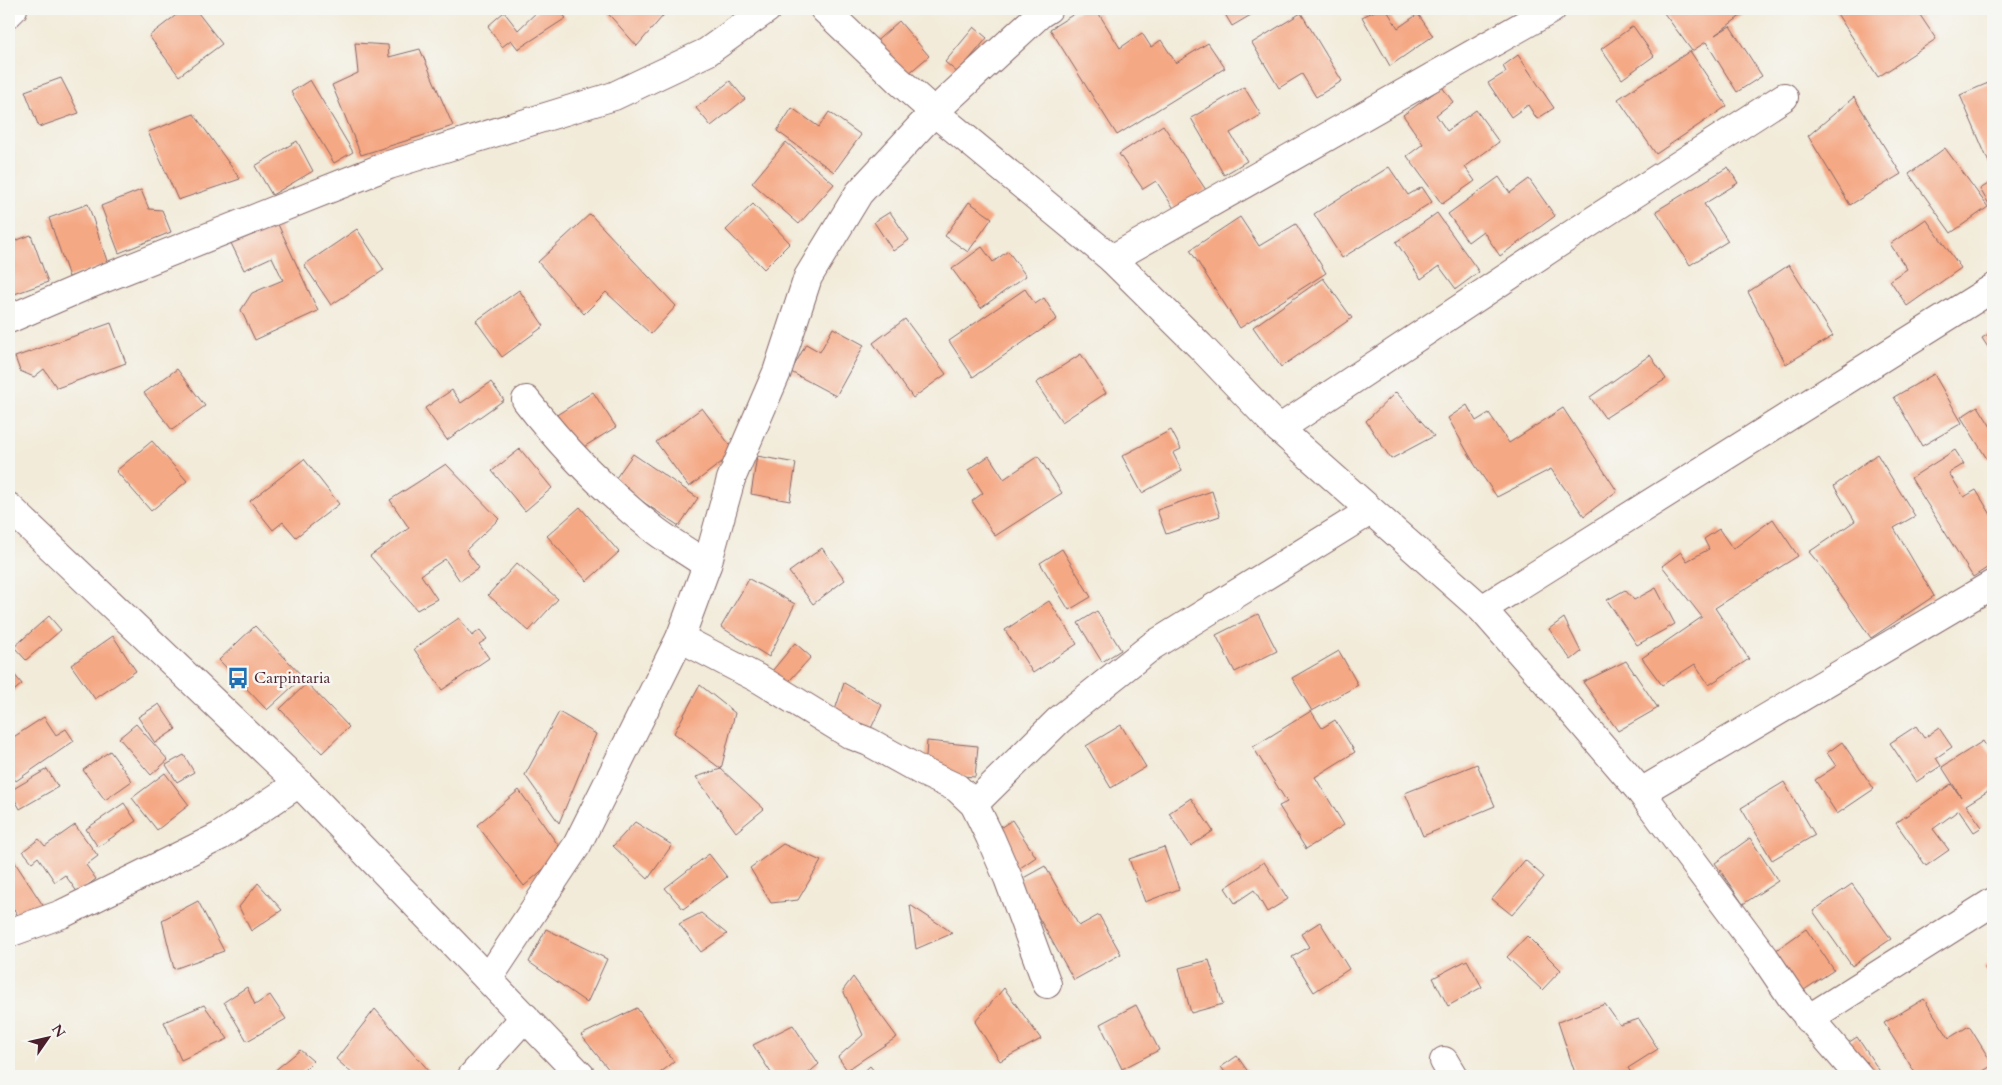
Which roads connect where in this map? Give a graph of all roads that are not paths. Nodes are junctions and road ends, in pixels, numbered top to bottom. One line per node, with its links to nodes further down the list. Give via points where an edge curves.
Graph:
1 (13, 9): 5 (street)
2 (766, 9): 11 (street, via 707,52 614,96 390,165)
3 (1048, 9): 8 (street)
4 (1552, 9): 9 (street)
5 (9, 13)
6 (838, 13): 8 (street, via 898,80)
7 (1784, 97): 13 (street)
8 (934, 112): 9 (street); 16 (street, via 859,192 808,277 777,372 731,479)
9 (1112, 259): 13 (street)
10 (1993, 288): 18 (street)
11 (9, 319)
12 (526, 400): 16 (street, via 588,471 656,531)
13 (1279, 429): 15 (street)
14 (9, 507): 20 (street)
15 (1370, 511): 18 (street); 22 (street, via 1152,646 1059,720)
16 (707, 565): 19 (street)
17 (1993, 584): 21 (street)
18 (1482, 609): 21 (street)
19 (680, 638): 22 (street, via 761,680 851,735 957,788); 25 (street, via 577,844)
20 (300, 783): 24 (street, via 220,836 62,914); 25 (street)
21 (1641, 792): 28 (street)
22 (974, 804): 26 (street, via 1008,878)
23 (1993, 902): 28 (street)
24 (9, 933)
25 (488, 979): 27 (street)
26 (1047, 984)
27 (524, 1017): 29 (street); 30 (street)
28 (1808, 1019): 31 (street)
29 (472, 1076)
30 (581, 1076)
31 (1859, 1076)

